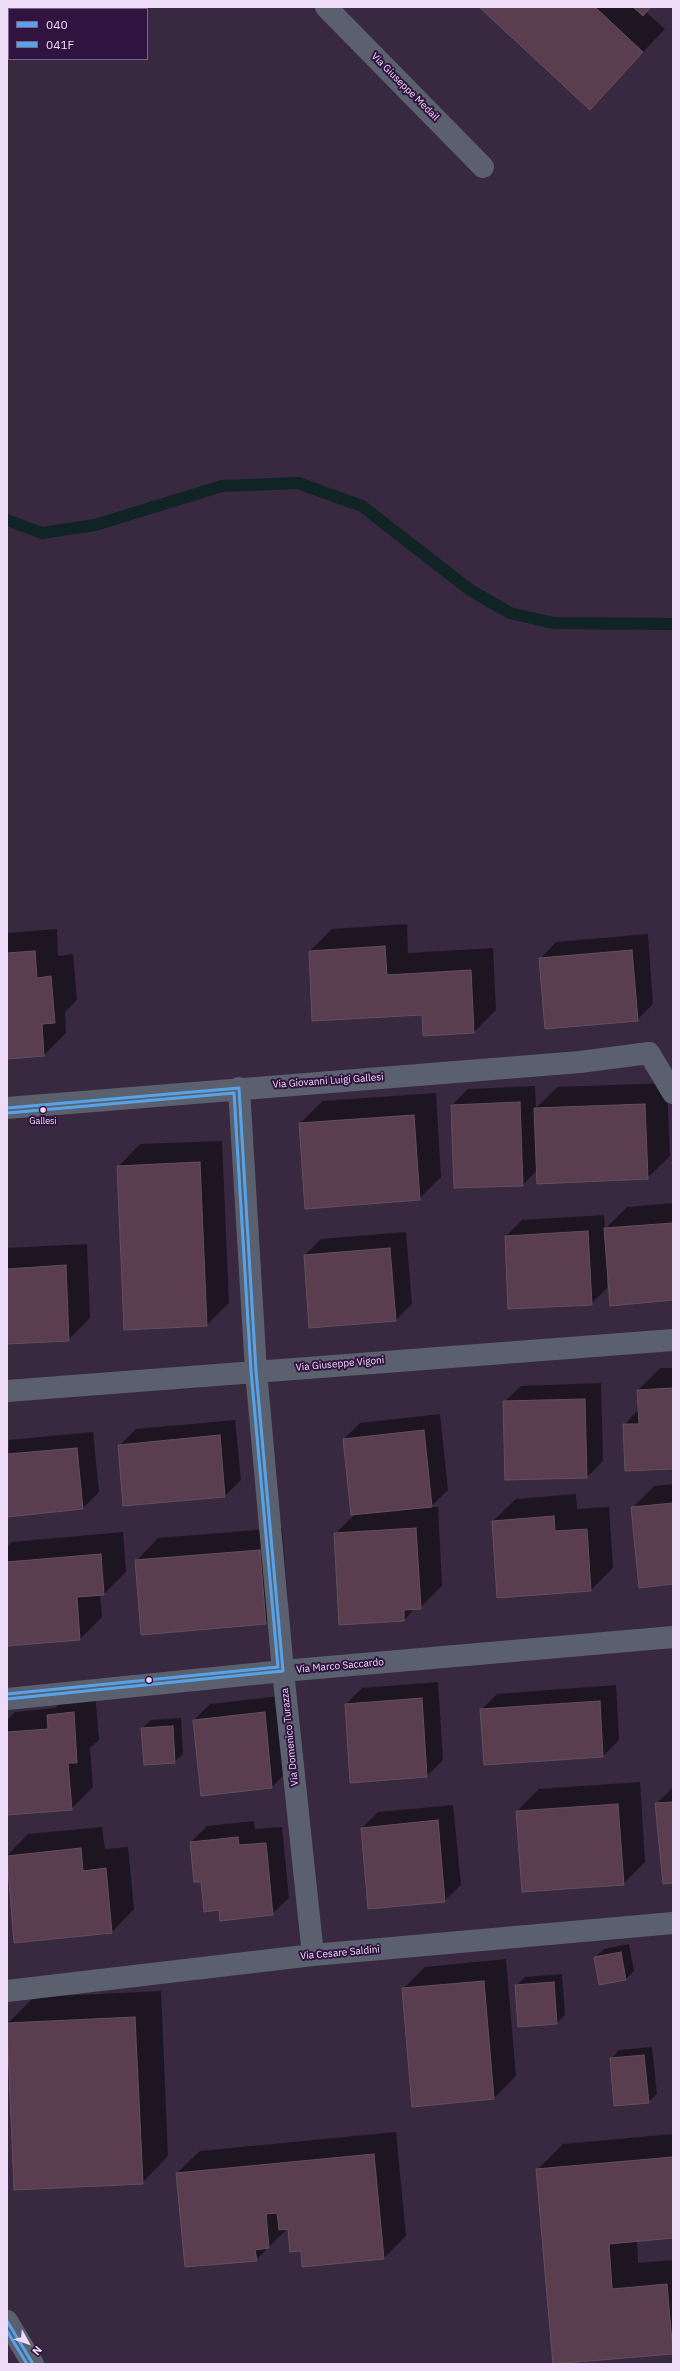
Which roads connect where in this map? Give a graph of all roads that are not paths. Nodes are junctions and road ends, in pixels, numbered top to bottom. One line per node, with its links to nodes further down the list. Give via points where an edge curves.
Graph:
1 (326, 7): 2 (street, Via Giuseppe Medail)
2 (483, 167)
3 (239, 1088): 4 (street, Via Giovanni Luigi Gallesi, via 580,1062 649,1053); 5 (street, Via Giovanni Luigi Gallesi); 7 (street, Via Domenico Turazza)
4 (673, 1093)
5 (7, 1108)
6 (673, 1340): 7 (street, Via Giuseppe Vigoni)
7 (256, 1371): 8 (street, Via Giuseppe Vigoni); 10 (street, Via Domenico Turazza)
8 (7, 1391)
9 (673, 1637): 10 (street, Via Marco Saccardo)
10 (283, 1671): 11 (street, Via Marco Saccardo); 13 (street, Via Domenico Turazza)
11 (7, 1699)
12 (673, 1923): 13 (street, Via Cesare Saldini)
13 (313, 1955): 14 (street, Via Cesare Saldini)
14 (7, 1990)
15 (7, 2321): 16 (street)
16 (33, 2364)

